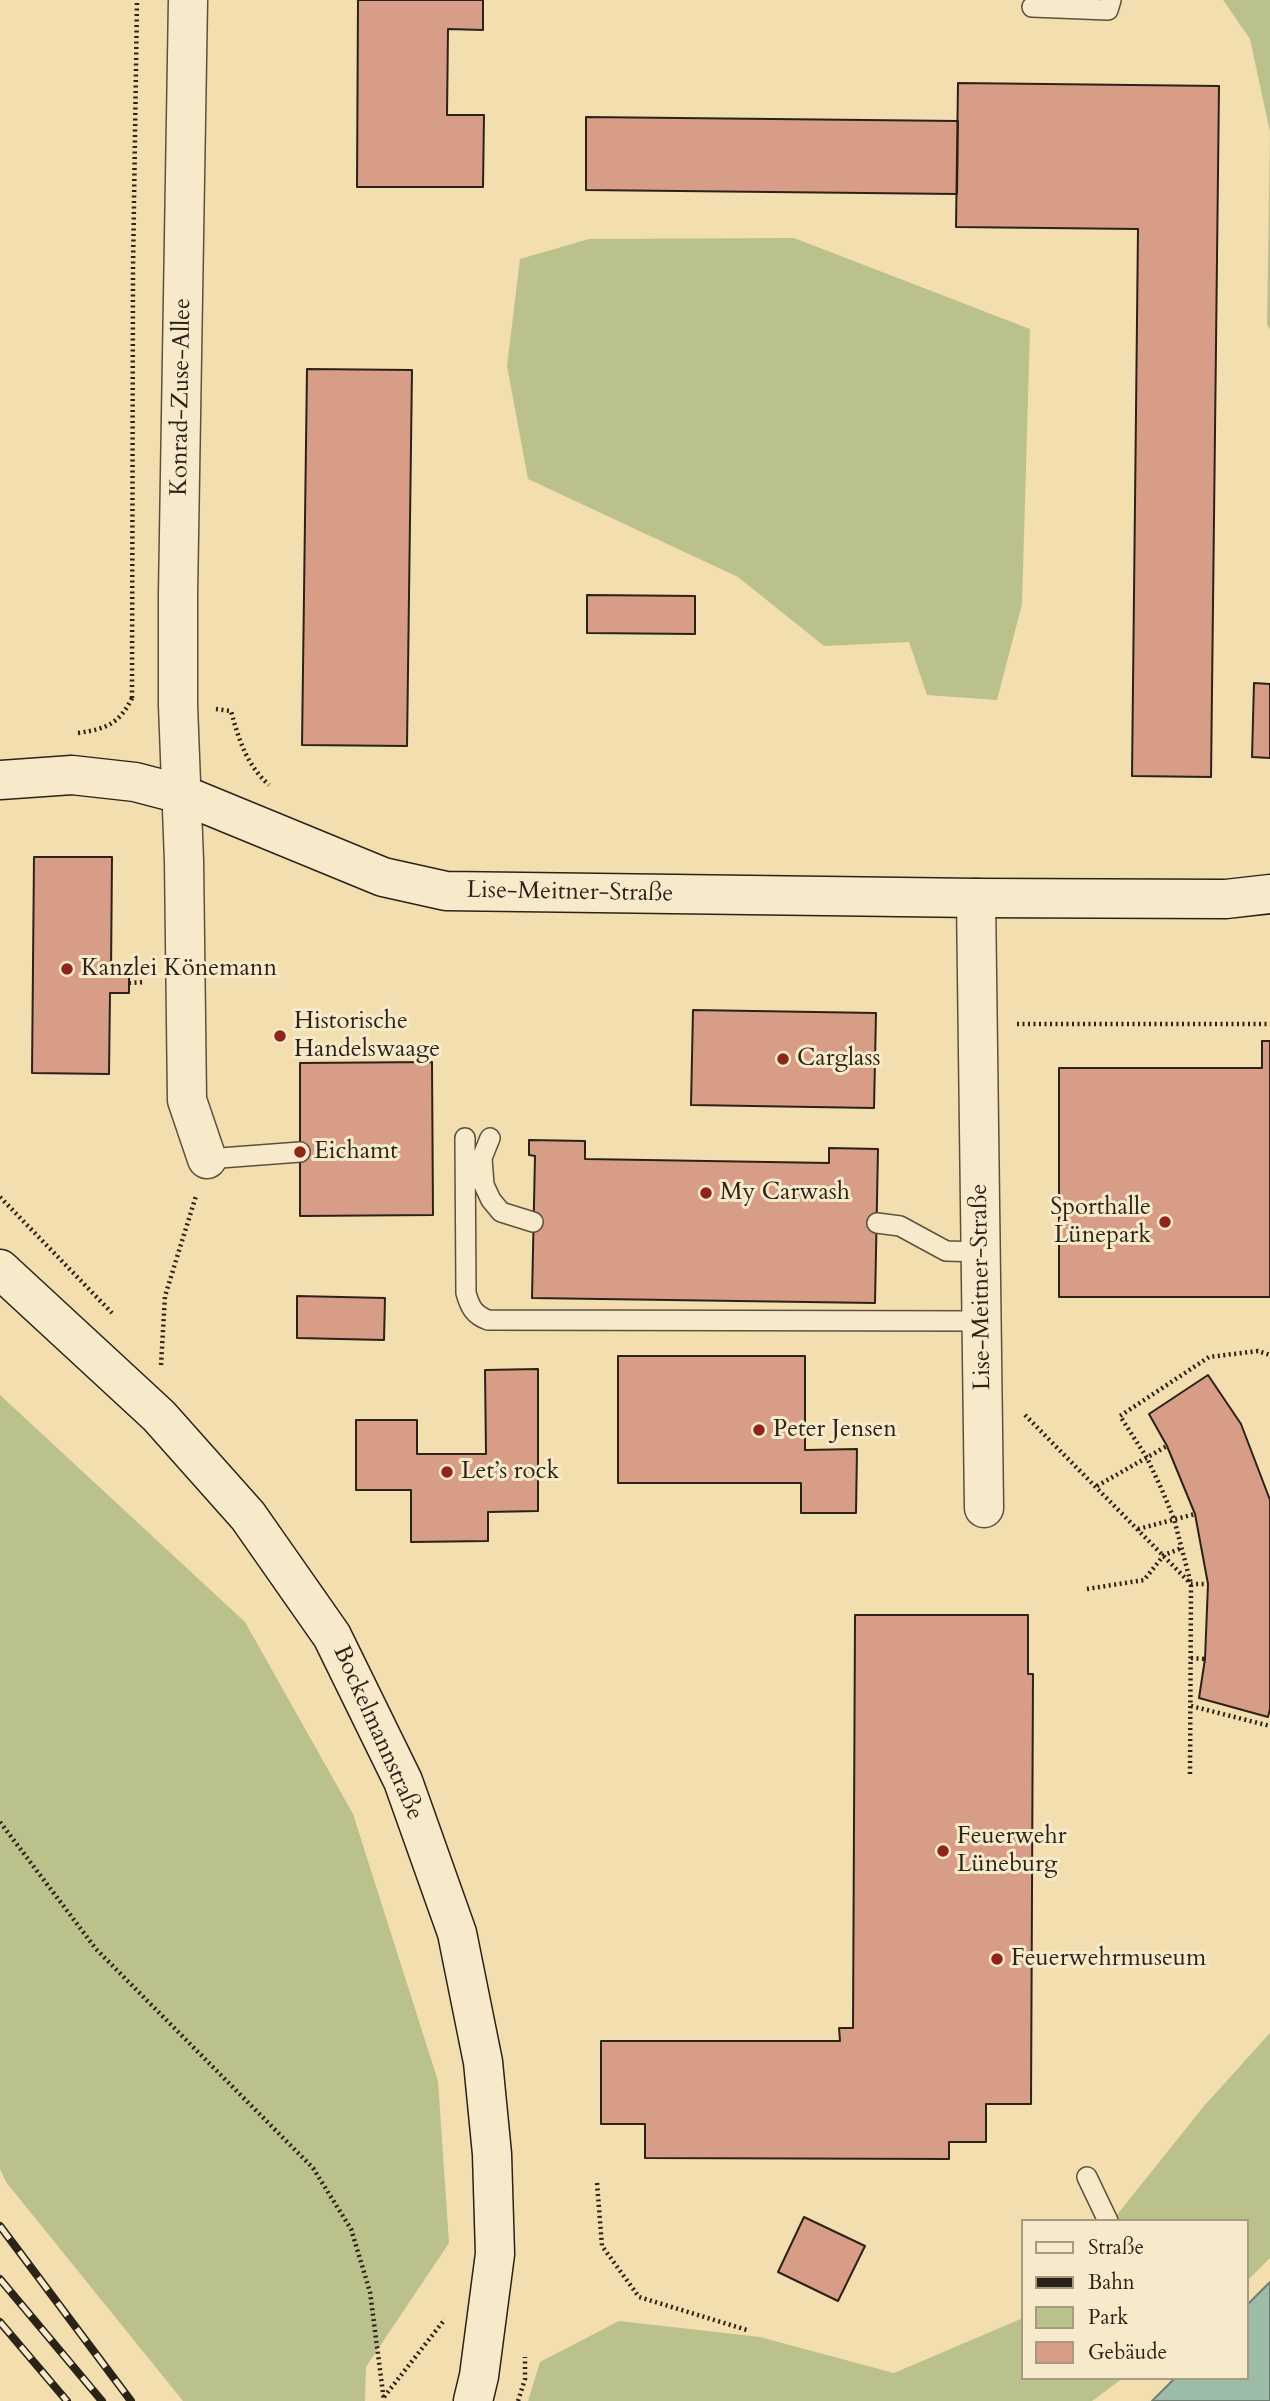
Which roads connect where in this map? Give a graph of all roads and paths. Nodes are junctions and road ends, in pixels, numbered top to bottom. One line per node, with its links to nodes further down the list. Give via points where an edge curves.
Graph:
1 (137, 0): 5 (path)
2 (188, 0): 6 (main road, Konrad-Zuse-Allee)
3 (1111, 0): 4 (lane, via 1108,10)
4 (1032, 7)
5 (132, 698): 6 (path); 7 (path, via 123,716 110,725)
6 (178, 705): 9 (path, via 231,711 248,761); 10 (main road, Konrad-Zuse-Allee)
7 (65, 735)
8 (0, 780): 10 (main road, Lise-Meitner-Straße, via 72,775 135,782)
9 (273, 788)
10 (181, 794): 12 (main road, Lise-Meitner-Straße, via 383,877 446,891); 18 (main road, via 187,1100)
11 (1270, 894): 12 (main road, Lise-Meitner-Straße, via 1226,899)
12 (976, 898): 13 (main road, Lise-Meitner-Straße)
13 (978, 1024): 14 (path); 22 (main road, Lise-Meitner-Straße)
14 (1270, 1024)
15 (465, 1138): 25 (lane, via 466,1293 470,1307 488,1320)
16 (490, 1138): 20 (lane, via 482,1158 484,1185 491,1200 501,1212)
17 (300, 1152): 18 (lane)
18 (207, 1159): 26 (path, via 165,1296 161,1365)
19 (0, 1197): 24 (path)
20 (533, 1222)
21 (877, 1223): 22 (lane, via 901,1226 946,1251)
22 (982, 1252): 25 (main road, Lise-Meitner-Straße)
23 (0, 1269): 53 (main road, Bockelmannstraße, via 159,1416 247,1516 332,1636 404,1781 457,1933 483,2062 495,2254)
24 (114, 1315)
25 (982, 1321): 32 (main road, Lise-Meitner-Straße)
26 (152, 1355)
27 (1270, 1355): 30 (path, via 1258,1351 1209,1357 1120,1416)
28 (1025, 1415): 31 (path)
29 (1167, 1446): 30 (path)
30 (1147, 1458): 31 (path); 34 (path)
31 (1097, 1486): 35 (path)
32 (984, 1508)
33 (1195, 1514): 34 (path)
34 (1174, 1520): 35 (path); 36 (path)
35 (1138, 1529): 37 (path)
36 (1182, 1548): 37 (path); 38 (path)
37 (1164, 1555): 38 (path); 40 (path, via 1144,1580)
38 (1191, 1584): 39 (path); 41 (path)
39 (1208, 1584)
40 (1087, 1589)
41 (1191, 1658): 42 (path); 43 (path)
42 (1206, 1660)
43 (1191, 1706): 44 (path); 45 (path)
44 (1270, 1726)
45 (1190, 1774)
46 (0, 1822): 52 (path, via 96,1949 313,2168 351,2229 370,2292)
47 (1087, 2177): 49 (lane)
48 (597, 2183): 51 (path, via 602,2246 639,2297)
49 (1107, 2219)
50 (452, 2309): 52 (path)
51 (747, 2330)
52 (384, 2399)
53 (473, 2401)

